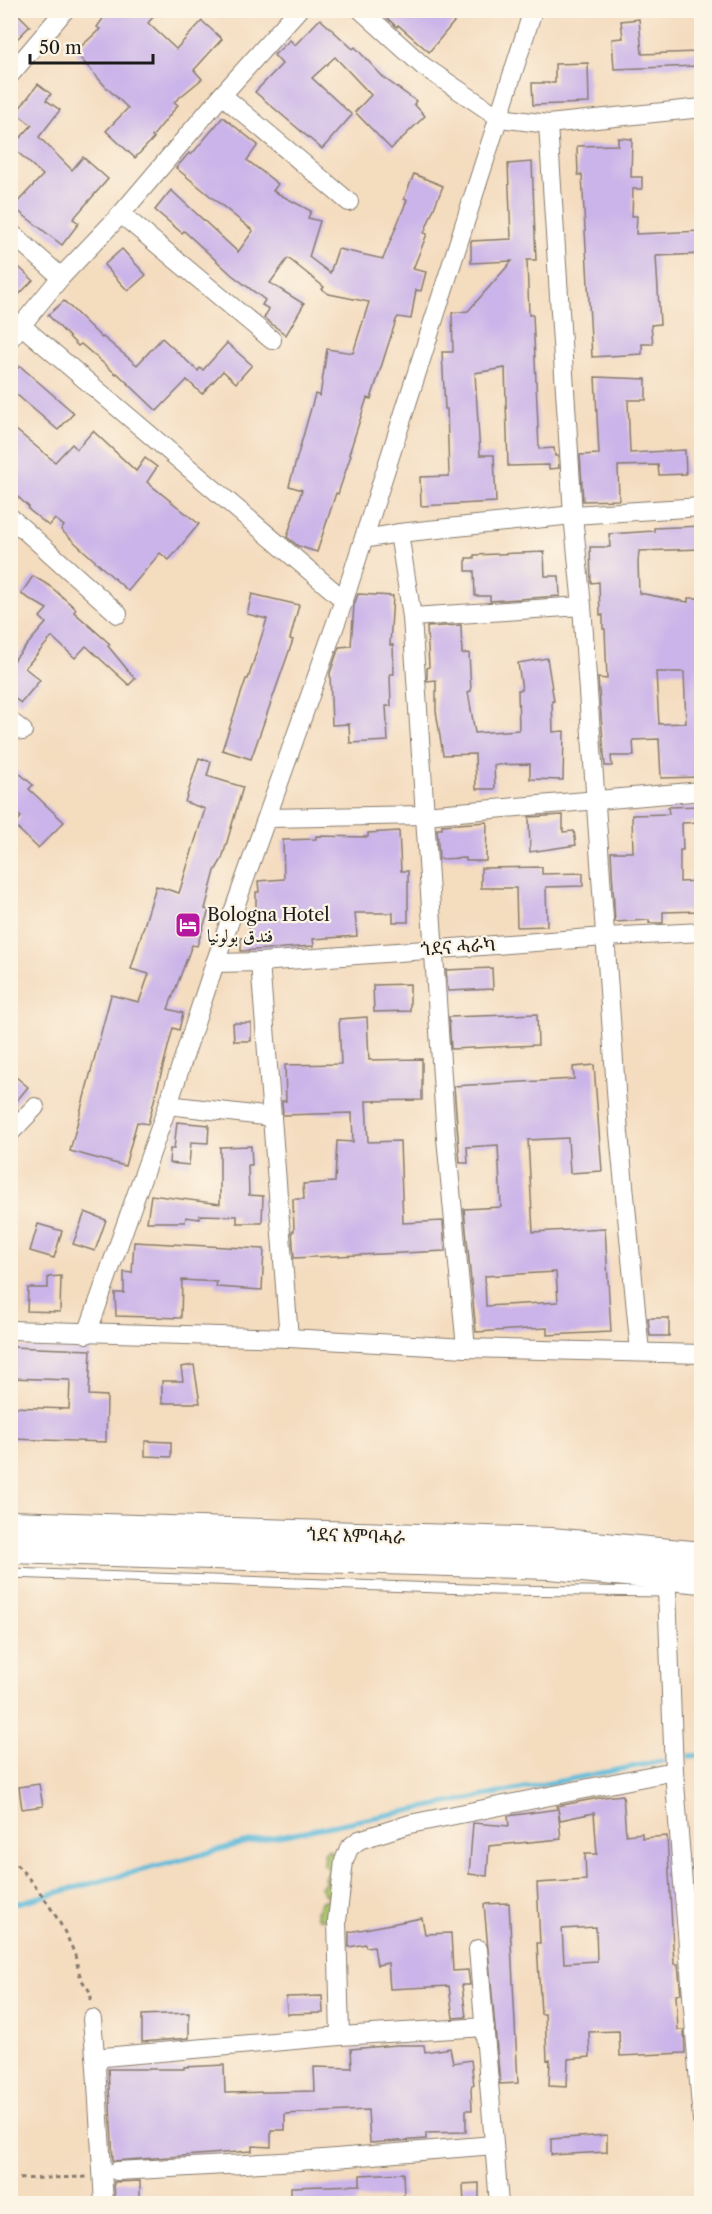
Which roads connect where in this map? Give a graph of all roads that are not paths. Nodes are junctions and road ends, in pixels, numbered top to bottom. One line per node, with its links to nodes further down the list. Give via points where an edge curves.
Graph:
1 (65, 10): 5 (street)
2 (298, 10): 6 (street)
3 (360, 10): 8 (street, via 423,66)
4 (533, 10): 8 (street)
5 (10, 75)
6 (222, 95): 10 (street); 11 (street)
7 (702, 108): 9 (street)
8 (500, 118): 9 (street); 20 (street)
9 (548, 124): 17 (street)
10 (349, 202)
11 (121, 214): 13 (street); 15 (street)
12 (10, 232): 13 (street)
13 (60, 277): 14 (street)
14 (16, 332): 21 (street)
15 (272, 340)
16 (702, 507): 17 (street)
17 (573, 515): 19 (street); 22 (street)
18 (10, 517): 23 (street)
19 (399, 533): 20 (street); 24 (street)
20 (364, 539): 21 (street)
21 (344, 600): 28 (street)
22 (582, 606): 24 (street); 26 (street)
23 (118, 614)
24 (412, 617): 27 (street)
25 (702, 791): 26 (street)
26 (596, 801): 27 (street); 30 (street)
27 (424, 815): 28 (street); 31 (street)
28 (268, 818): 33 (street)
29 (702, 933): 30 (street, ጎደና ሓራካ)
30 (605, 937): 31 (street, ጎደና ሓራካ); 42 (street)
31 (433, 948): 32 (street, ጎደና ሓራካ); 41 (street)
32 (260, 962): 33 (street, ጎደና ሓራካ); 36 (street)
33 (215, 963): 34 (street)
34 (168, 1105): 36 (street); 39 (street)
35 (35, 1107): 37 (street)
36 (272, 1117): 40 (street)
37 (10, 1132)
38 (10, 1330): 39 (street)
39 (87, 1334): 40 (street)
40 (289, 1338): 41 (street)
41 (466, 1348): 42 (street)
42 (640, 1352): 43 (street)
43 (702, 1354)
44 (17, 1552): 46 (main road, ጎደና እምባሓራ); 46 (lane)
45 (702, 1557): 47 (main road, ጎደና እምባሓራ)
46 (250, 1560): 47 (lane, via 496,1590); 47 (main road, ጎደና እምባሓራ, via 551,1543)
47 (667, 1574): 48 (main road, ጎደና እምባሓራ); 49 (street)
48 (702, 1578)
49 (674, 1771): 53 (street, via 422,1822 359,1840 349,1848 344,1861 337,1921); 55 (street)
50 (478, 1949): 52 (street)
51 (92, 2019): 54 (street)
52 (485, 2027): 53 (street); 57 (street)
53 (340, 2036): 54 (street, via 104,2057)
54 (96, 2067): 58 (street)
55 (700, 2067): 56 (street)
56 (702, 2120)
57 (494, 2145): 58 (street); 60 (street)
58 (110, 2174): 59 (street)
59 (104, 2204)
60 (499, 2204)

